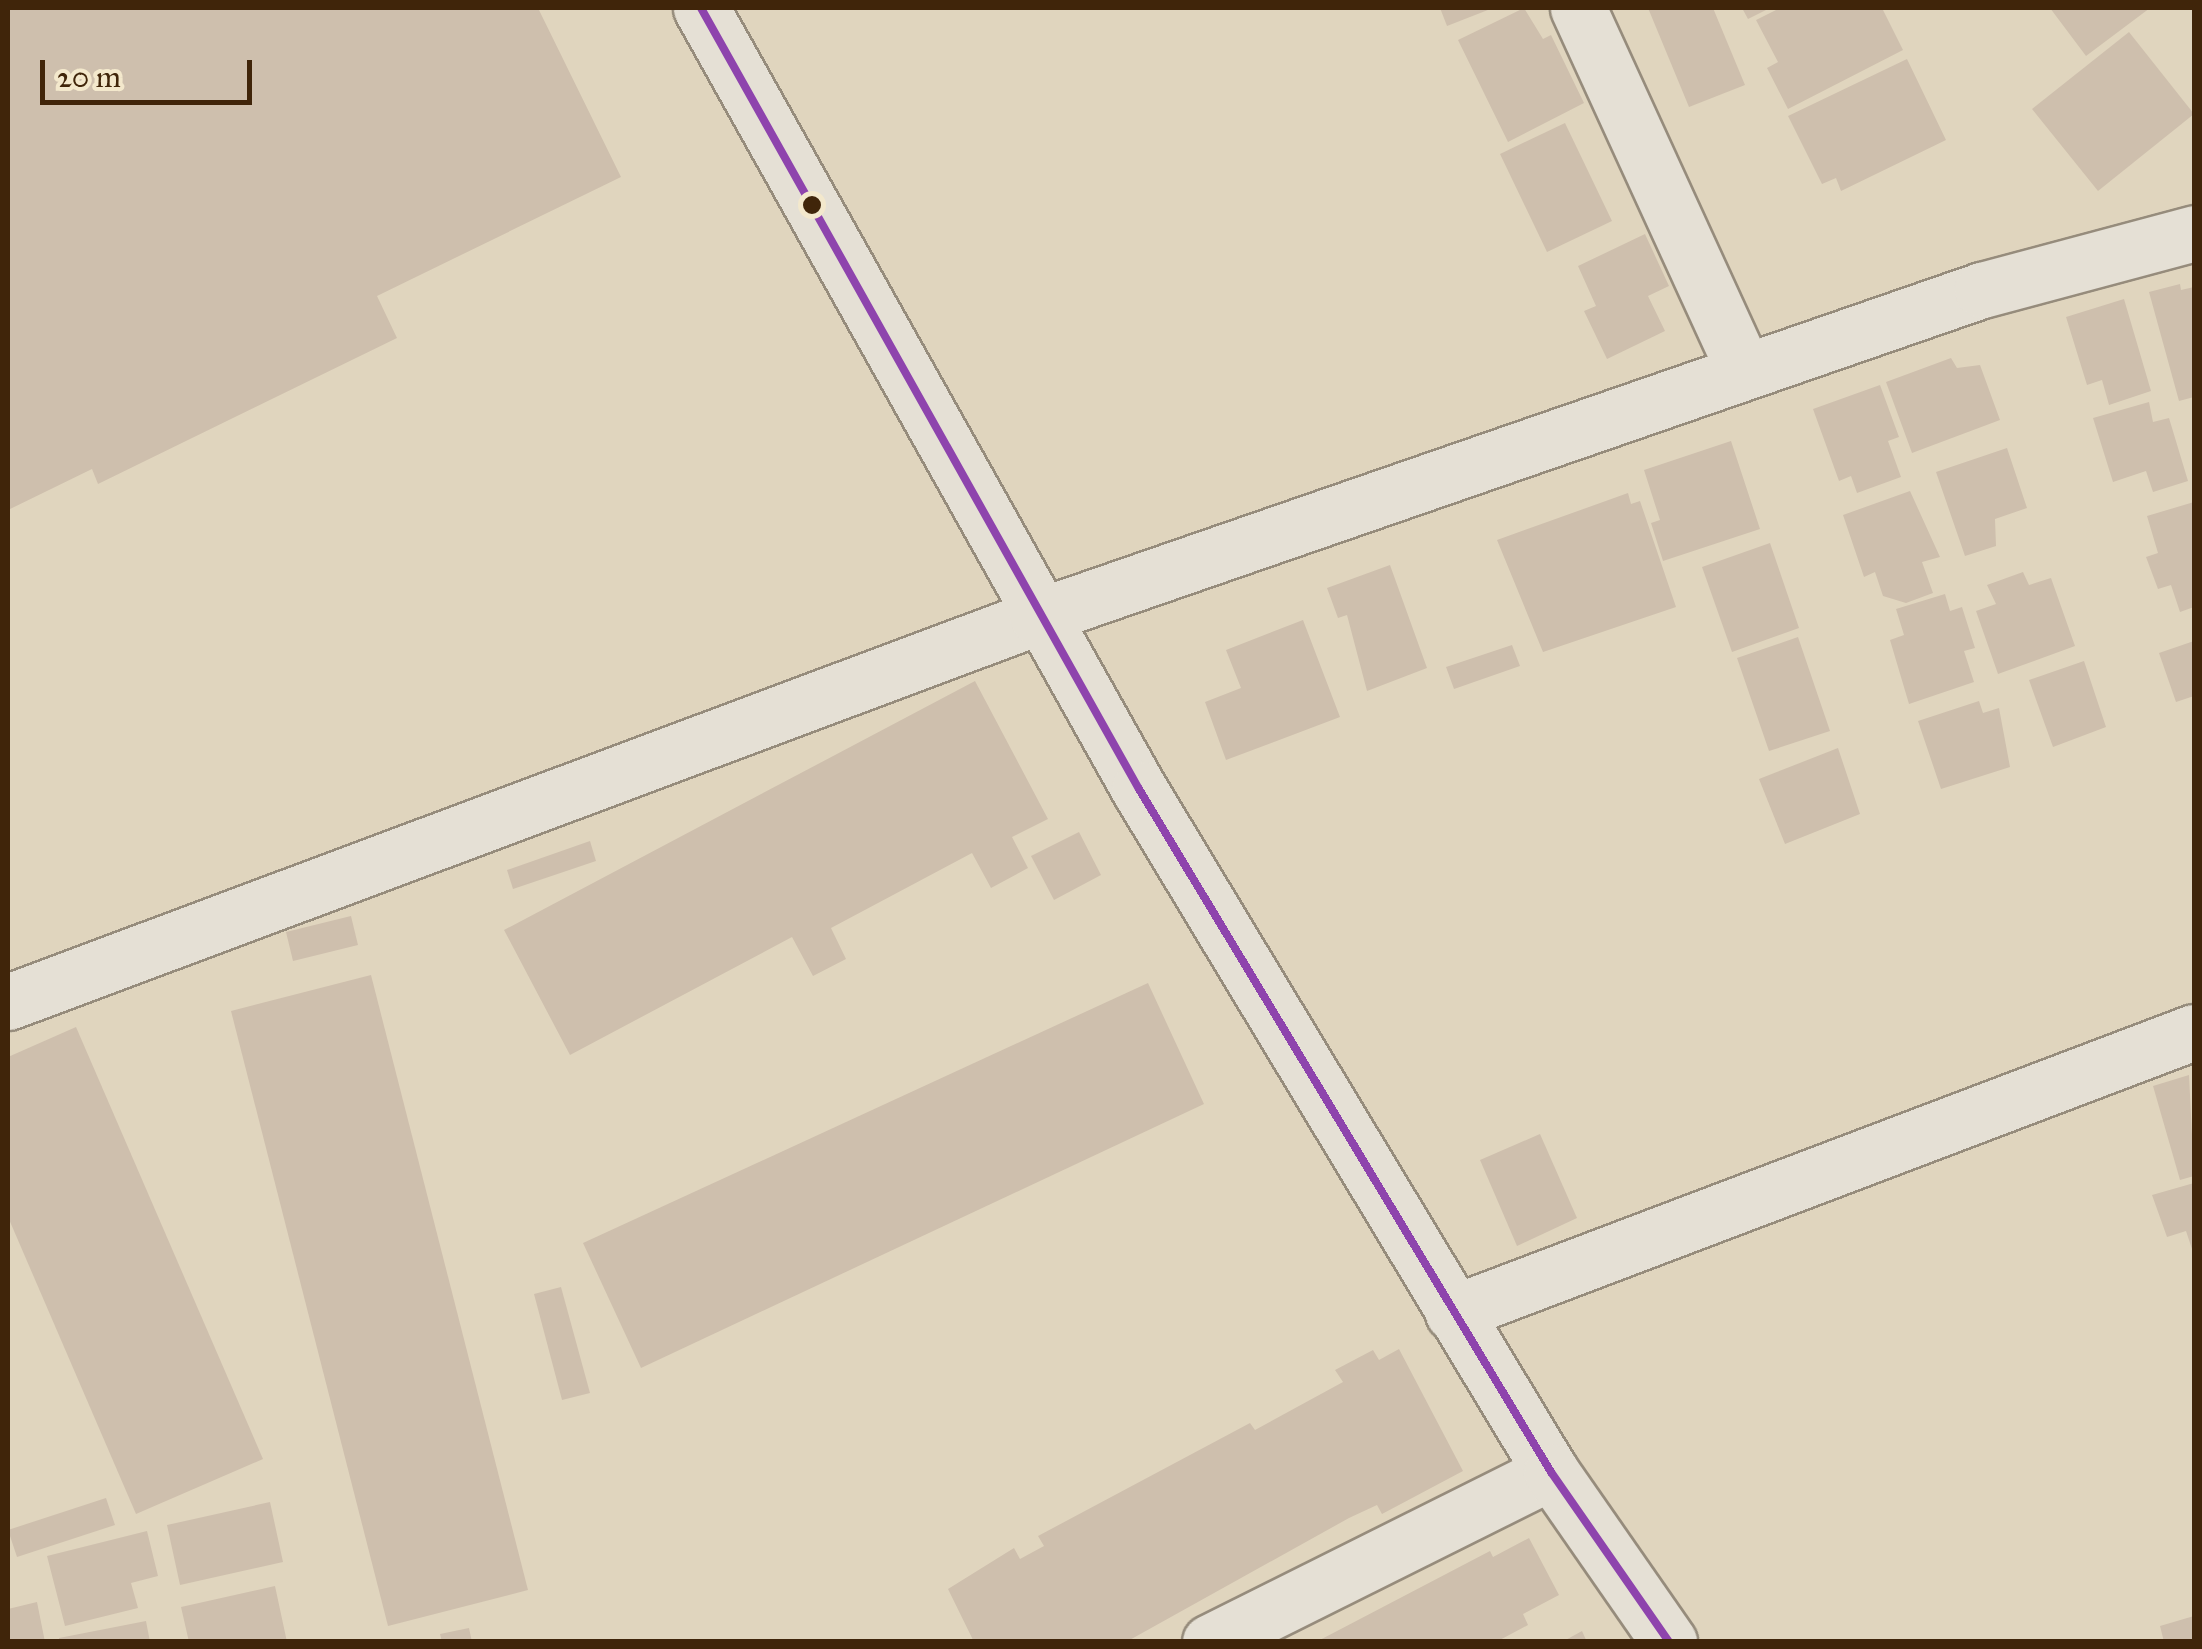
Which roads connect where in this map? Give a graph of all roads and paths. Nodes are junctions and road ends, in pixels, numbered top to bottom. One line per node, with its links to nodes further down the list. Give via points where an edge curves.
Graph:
1 (700, 8): 5 (street)
2 (1578, 8): 4 (street)
3 (2194, 233): 4 (street, via 2027,276)
4 (1744, 370): 5 (street)
5 (1038, 616): 6 (street); 8 (street)
6 (8, 1002)
7 (2194, 1032): 8 (street)
8 (1453, 1313): 9 (street)
9 (1551, 1472): 10 (street); 11 (street)
10 (1210, 1642)
11 (1670, 1642)

